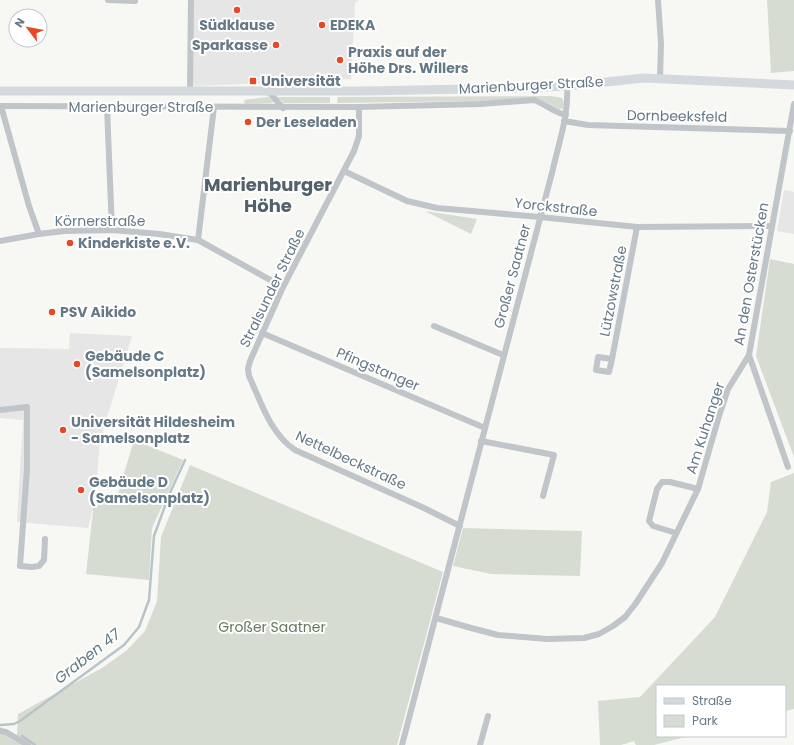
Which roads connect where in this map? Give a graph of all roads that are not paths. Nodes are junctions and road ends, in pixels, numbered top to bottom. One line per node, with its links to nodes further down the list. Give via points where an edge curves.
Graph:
1 (108, 0): 4 (street)
2 (191, 0): 10 (street)
3 (658, 0): 5 (street)
4 (135, 1)
5 (660, 78): 6 (main road, Marienburger Straße); 7 (main road, Marienburger Straße, via 624,79)
6 (794, 85)
7 (567, 86): 9 (main road, Marienburger Straße); 17 (street, Großer Saatner)
8 (0, 91): 10 (main road, Marienburger Straße)
9 (268, 91): 10 (main road, Marienburger Straße); 16 (street)
10 (190, 92)
11 (794, 104): 18 (street, An den Osterstücken)
12 (0, 106): 13 (street, Marienburger Straße); 24 (street)
13 (107, 107): 14 (street, Marienburger Straße); 23 (street)
14 (214, 107): 16 (street, Marienburger Straße); 25 (street)
15 (359, 107): 16 (street, Marienburger Straße); 17 (street, Marienburger Straße, via 534,100); 19 (street, Stralsunder Straße, via 359,136)
16 (283, 108)
17 (565, 118): 18 (street, Dornbeeksfeld, via 588,126); 20 (street, Großer Saatner)
18 (790, 131): 21 (street, An den Osterstücken)
19 (344, 171): 20 (street, Yorckstraße, via 407,201 438,208); 27 (street, Stralsunder Straße)
20 (540, 217): 22 (street, Yorckstraße); 30 (street, Großer Saatner)
21 (772, 226): 22 (street, Yorckstraße); 31 (street, An den Osterstücken)
22 (637, 227): 32 (street, Lützowstraße)
23 (112, 230): 24 (street, Körnerstraße); 25 (street, Körnerstraße)
24 (39, 234): 26 (street, Körnerstraße)
25 (198, 240): 27 (street, Körnerstraße)
26 (0, 241)
27 (283, 287): 29 (street, Stralsunder Straße)
28 (434, 326): 30 (street)
29 (262, 333): 33 (street, Stralsunder Straße); 35 (street, Pfingstanger)
30 (503, 355): 35 (street, Großer Saatner)
31 (749, 355): 37 (street, An den Osterstücken); 38 (street, Am Kuhanger, via 728,389)
32 (612, 359)
33 (248, 369): 40 (street, Nettelbeckstraße, via 275,431 287,445)
34 (0, 410): 42 (street, via 27,407 20,566 39,566 44,560)
35 (485, 428): 36 (street, Großer Saatner)
36 (481, 441): 39 (street, via 554,455); 40 (street, Großer Saatner)
37 (788, 467)
38 (698, 489): 41 (street, Am Kuhanger); 41 (street, Am Kuhanger, via 662,482 657,489 649,521 653,526)
39 (543, 496)
40 (460, 526): 43 (street, Großer Saatner)
41 (676, 533): 43 (street, Am Kuhanger, via 662,563 636,603 625,617 599,634 584,638 547,639 512,636)
42 (45, 539)
43 (436, 618): 47 (street, Großer Saatner)
44 (488, 716): 48 (street)
45 (0, 731): 46 (street)
46 (28, 745)
47 (402, 745)
48 (480, 745)

